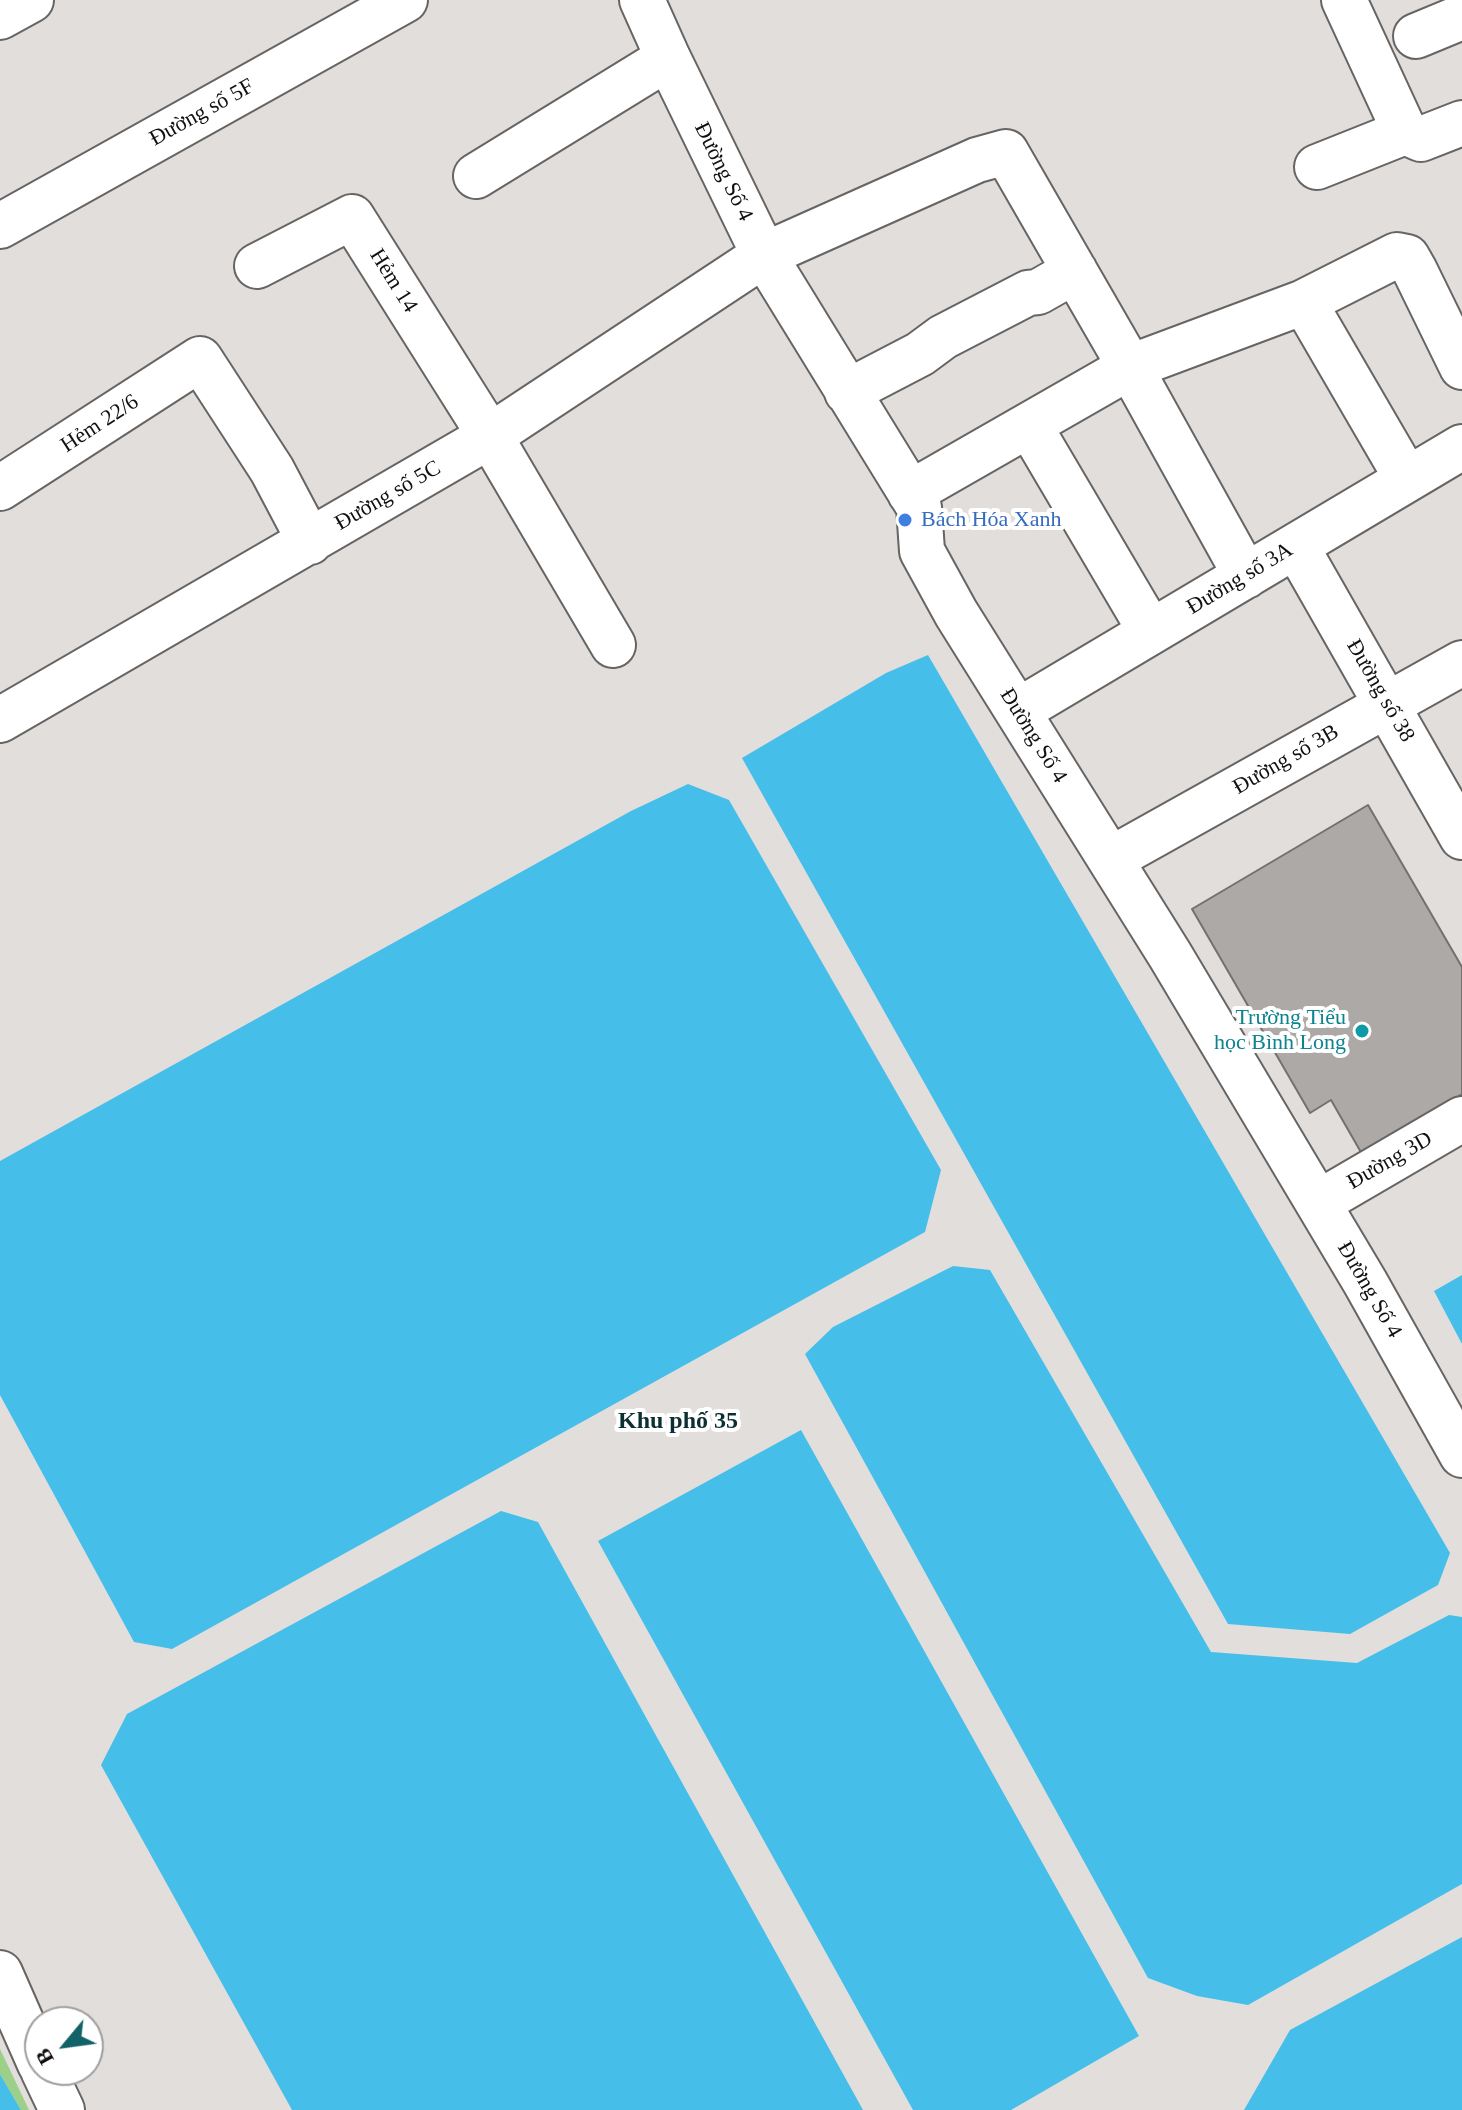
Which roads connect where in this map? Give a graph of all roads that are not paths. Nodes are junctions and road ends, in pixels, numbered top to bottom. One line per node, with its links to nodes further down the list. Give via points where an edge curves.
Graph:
1 (31, 0): 5 (street)
2 (405, 0): 13 (street, Đường số 5F)
3 (642, 0): 8 (street, Đường Số 4)
4 (1344, 0): 10 (street)
5 (0, 17)
6 (1462, 17): 7 (street)
7 (1416, 36)
8 (668, 58): 12 (street); 14 (street, Đường Số 4)
9 (1462, 123): 10 (street, via 1421,139)
10 (1405, 132): 11 (street)
11 (1317, 167)
12 (476, 176)
13 (0, 226)
14 (764, 255): 16 (street, Đường số 5C, via 1006,152); 20 (street, Đường Số 4); 22 (street, Đường số 5C)
15 (257, 266): 22 (street, Hẻm 14, via 352,217)
16 (1075, 271): 18 (street); 20 (street)
17 (1304, 302): 18 (street); 19 (street, via 1397,255 1407,257); 24 (street)
18 (1130, 367): 21 (street); 29 (street)
19 (1462, 367)
20 (847, 392): 26 (street, Đường Số 4)
21 (1029, 425): 26 (street); 30 (street)
22 (490, 436): 27 (street, Đường số 5C); 31 (street)
23 (1462, 447): 24 (street, Đường số 3A)
24 (1407, 479): 28 (street, Đường số 3A)
25 (0, 488): 27 (street, Hẻm 22/6, via 200,359 272,470)
26 (910, 493): 34 (street, Đường Số 4, via 919,507 922,551)
27 (310, 542): 35 (street, Đường số 5C)
28 (1296, 546): 29 (street, Đường số 3A); 33 (street, Đường số 38)
29 (1246, 576): 30 (street, Đường số 3A)
30 (1151, 632): 34 (street, Đường số 3A)
31 (613, 645)
32 (1462, 663): 33 (street, Đường số 3B)
33 (1387, 703): 36 (street, Đường số 38); 37 (street, Đường số 3B)
34 (1018, 711): 37 (street, Đường Số 4)
35 (0, 720)
36 (1458, 819)
37 (1111, 859): 39 (street, Đường Số 4)
38 (1462, 1119): 39 (street, Đường 3D)
39 (1318, 1203): 40 (street, Đường Số 4)
40 (1462, 1455)
41 (0, 1973): 42 (street)
42 (24, 2028)
43 (51, 2086): 44 (street)
44 (62, 2110)

